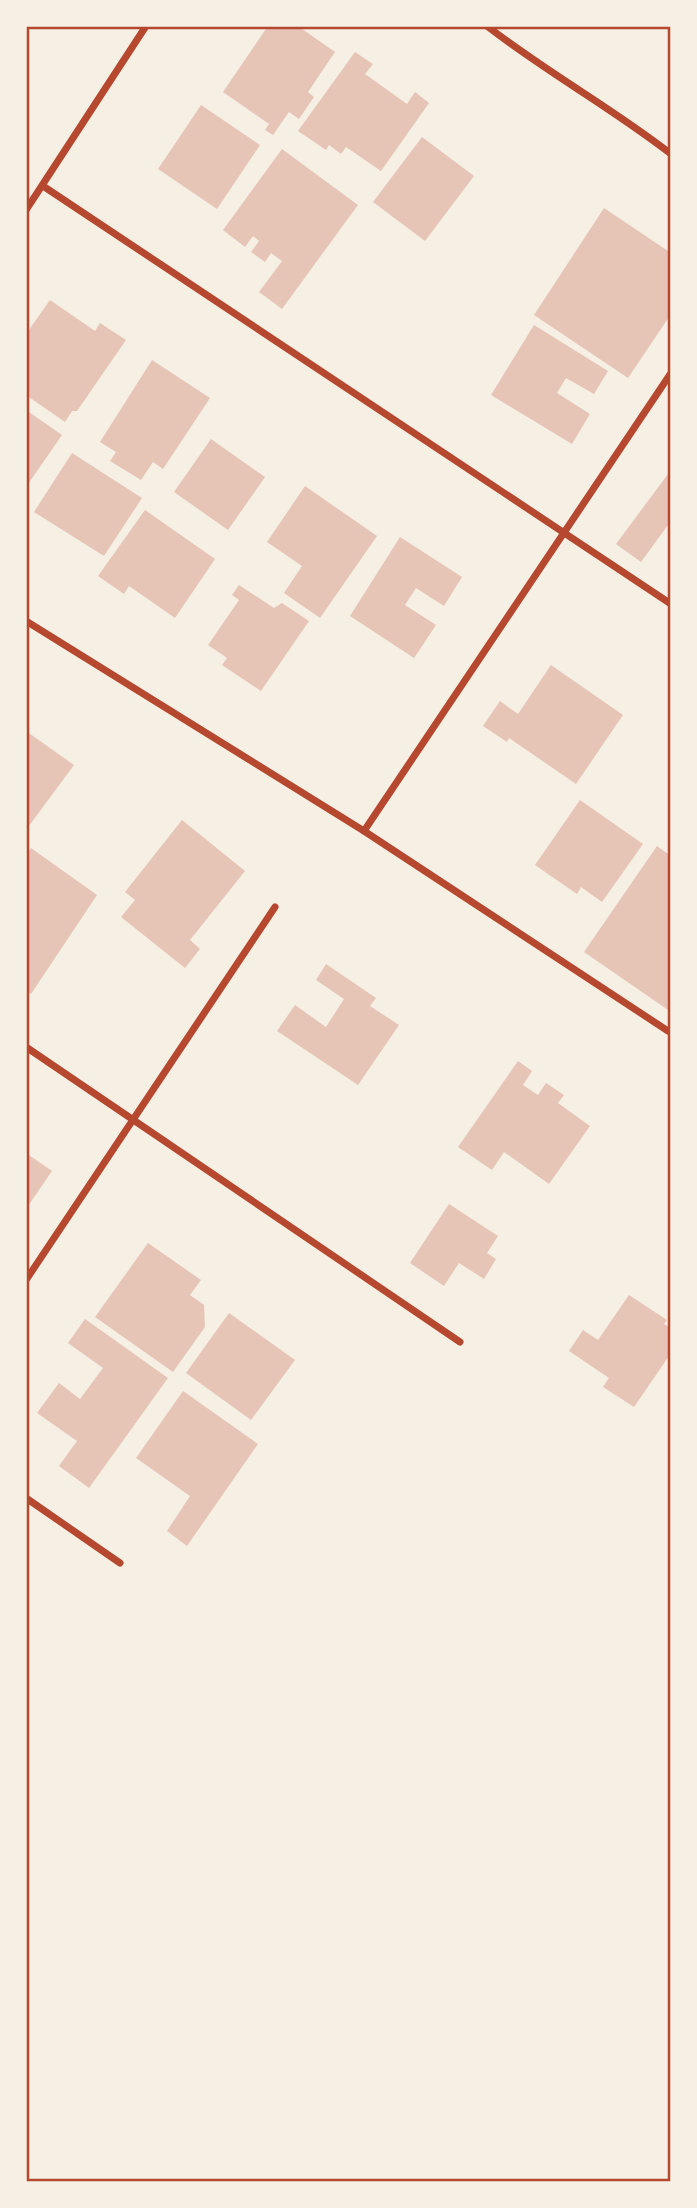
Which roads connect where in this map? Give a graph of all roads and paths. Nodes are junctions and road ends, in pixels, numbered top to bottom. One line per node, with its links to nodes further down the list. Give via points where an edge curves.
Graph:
1 (146, 26): 4 (street)
2 (487, 26): 3 (street)
3 (671, 153)
4 (43, 186): 5 (street); 7 (street)
5 (26, 210)
6 (671, 373): 7 (street)
7 (564, 532): 8 (street); 10 (street)
8 (671, 604)
9 (26, 621): 10 (street)
10 (364, 831): 12 (street)
11 (275, 907): 14 (street)
12 (668, 1031)
13 (26, 1047): 14 (street)
14 (132, 1119): 15 (street); 16 (street)
15 (26, 1280)
16 (460, 1342)
17 (26, 1498): 18 (street)
18 (120, 1563)

